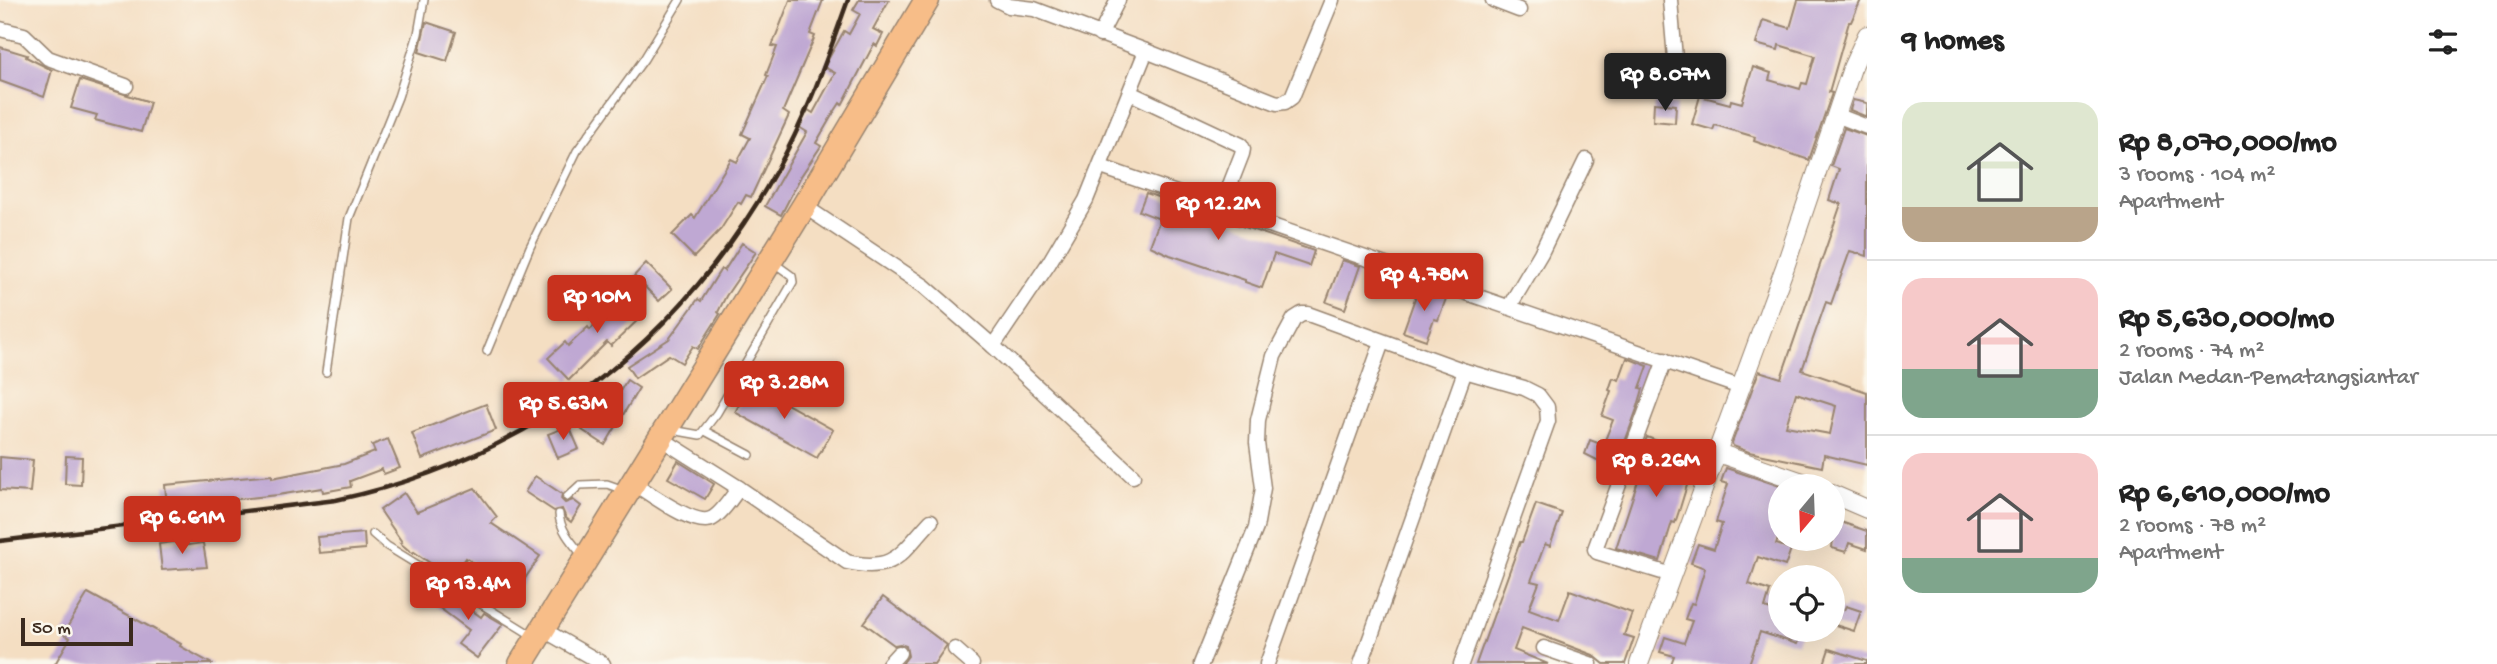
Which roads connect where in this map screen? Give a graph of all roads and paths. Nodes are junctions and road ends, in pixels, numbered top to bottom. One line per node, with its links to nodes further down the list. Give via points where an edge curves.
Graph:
1 (424, 0): 30 (lane, via 397,97 349,218)
2 (680, 0): 27 (lane, via 644,59 576,151)
3 (927, 0): 21 (highway)
4 (998, 0): 11 (street)
5 (1118, 0): 11 (street)
6 (1332, 0): 13 (street, via 1292,97 1285,103 1265,100)
7 (1493, 0): 9 (street)
8 (1670, 0): 14 (street)
9 (1519, 10)
10 (0, 29): 15 (street, via 24,35 48,58)
11 (1100, 35): 13 (street)
12 (1867, 35): 17 (street)
13 (1146, 51): 16 (street)
14 (1677, 82)
15 (127, 86)
16 (1130, 93): 20 (street); 22 (street, via 1241,145 1242,154)
17 (1836, 115): 18 (street); 31 (street)
18 (1867, 127)
19 (1586, 160): 24 (street)
20 (1101, 167): 22 (street); 26 (street, via 1049,263)
21 (804, 206): 23 (highway); 26 (street, via 924,286)
22 (1221, 208): 24 (street)
23 (771, 260): 32 (lane, via 787,271 793,282); 33 (highway)
24 (1509, 307): 28 (street)
25 (1382, 342): 29 (street); 54 (street, via 1308,314 1294,319 1283,336 1258,420 1263,488 1256,528); 55 (street)
26 (993, 346): 37 (street)
27 (488, 351)
28 (1665, 360): 31 (street); 47 (street, via 1595,549)
29 (1465, 371): 56 (street); 57 (street, via 1538,395 1547,407 1548,421)
30 (326, 372)
31 (1740, 387): 34 (street)
32 (705, 431): 33 (lane, via 700,435); 35 (lane)
33 (663, 433): 38 (highway); 39 (street)
34 (1715, 452): 36 (street); 47 (street)
35 (750, 455)
36 (1779, 474)
37 (1133, 476)
38 (630, 487): 39 (street, via 705,521 713,519); 40 (lane, via 580,485); 46 (highway)
39 (739, 488): 44 (street, via 847,562 861,565 891,562)
40 (567, 497)
41 (1845, 500): 42 (street)
42 (1867, 509)
43 (559, 514): 46 (lane, via 569,540)
44 (931, 521)
45 (373, 534): 48 (lane)
46 (585, 559): 48 (highway)
47 (1672, 575): 59 (street)
48 (539, 634): 51 (highway); 52 (street)
49 (1544, 648): 58 (street)
50 (955, 649): 53 (street)
51 (521, 664)
52 (603, 664)
53 (972, 664)
54 (1201, 664)
55 (1268, 664)
56 (1361, 664)
57 (1461, 664)
58 (1590, 664)
59 (1639, 664)

